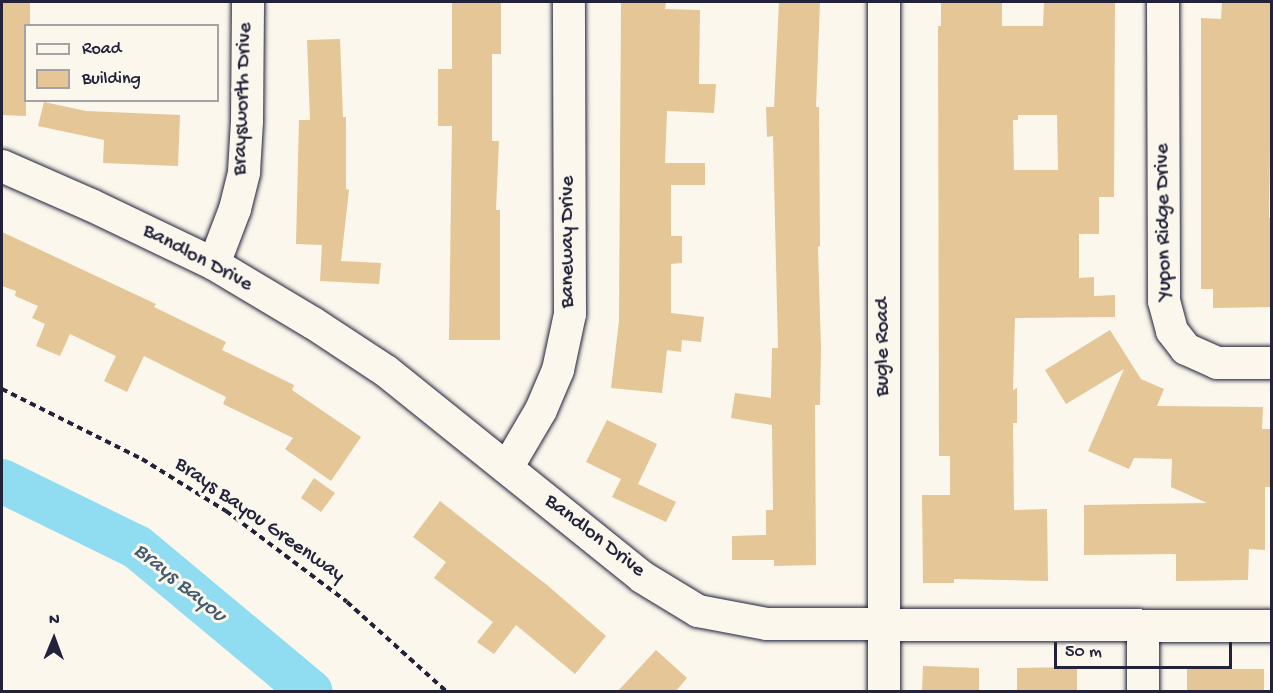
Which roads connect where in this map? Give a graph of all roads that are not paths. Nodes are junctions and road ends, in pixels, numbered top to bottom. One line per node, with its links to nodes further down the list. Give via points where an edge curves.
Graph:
1 (248, 2): 6 (street, Braysworth Drive, via 244,172)
2 (569, 2): 8 (street, Baneway Drive, via 570,314 554,380)
3 (884, 2): 9 (street, Bugle Road)
4 (1163, 2): 7 (street, Yupon Ridge Drive, via 1164,301 1172,331 1186,349 1217,363)
5 (2, 166): 6 (street, Bandlon Drive)
6 (214, 264): 8 (street, Bandlon Drive, via 386,371)
7 (1272, 363)
8 (507, 468): 9 (street, Bandlon Drive, via 642,577 698,611 767,624)
9 (885, 624): 10 (street, Bandlon Drive); 12 (street, Bugle Road)
10 (1143, 626): 11 (street, Bandlon Drive); 13 (street)
11 (1272, 626)
12 (884, 692)
13 (1143, 692)

